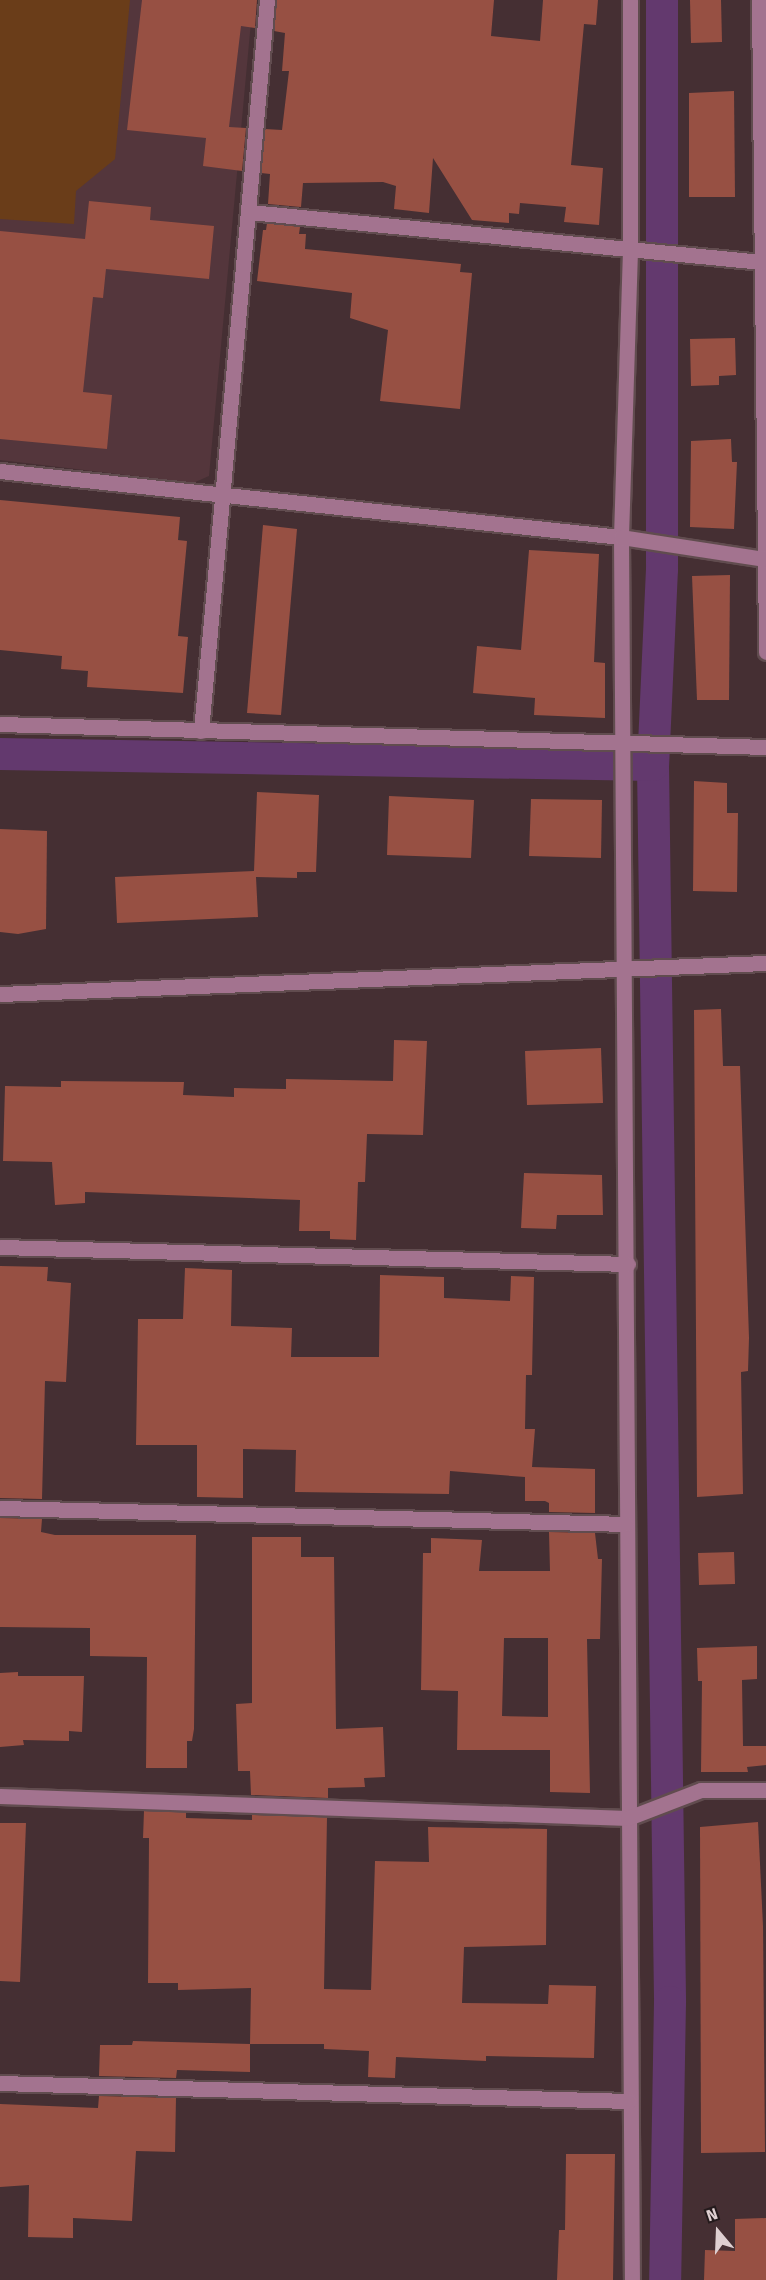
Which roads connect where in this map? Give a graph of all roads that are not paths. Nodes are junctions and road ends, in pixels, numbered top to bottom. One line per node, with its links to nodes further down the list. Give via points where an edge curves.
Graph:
1 (267, 0): 4 (street)
2 (630, 0): 5 (street)
3 (759, 0): 6 (street)
4 (250, 212): 5 (street); 9 (street)
5 (630, 250): 6 (street); 10 (street)
6 (762, 262): 7 (street)
7 (766, 357): 11 (street)
8 (0, 471): 9 (street)
9 (223, 495): 10 (street); 14 (street)
10 (621, 537): 11 (street); 15 (street)
11 (764, 559): 12 (street)
12 (766, 652)
13 (0, 724): 14 (street)
14 (201, 731): 15 (street)
15 (625, 746): 16 (street); 18 (street, via 622,778)
16 (766, 747)
17 (766, 963): 18 (street)
18 (627, 967): 19 (street); 21 (street)
19 (0, 994)
20 (0, 1247): 21 (street)
21 (628, 1264): 23 (street)
22 (0, 1508): 23 (street)
23 (626, 1524): 26 (street)
24 (766, 1790): 26 (street, via 702,1790)
25 (0, 1796): 26 (street)
26 (628, 1818): 28 (street)
27 (0, 2082): 28 (street)
28 (629, 2101): 29 (street)
29 (632, 2280)

